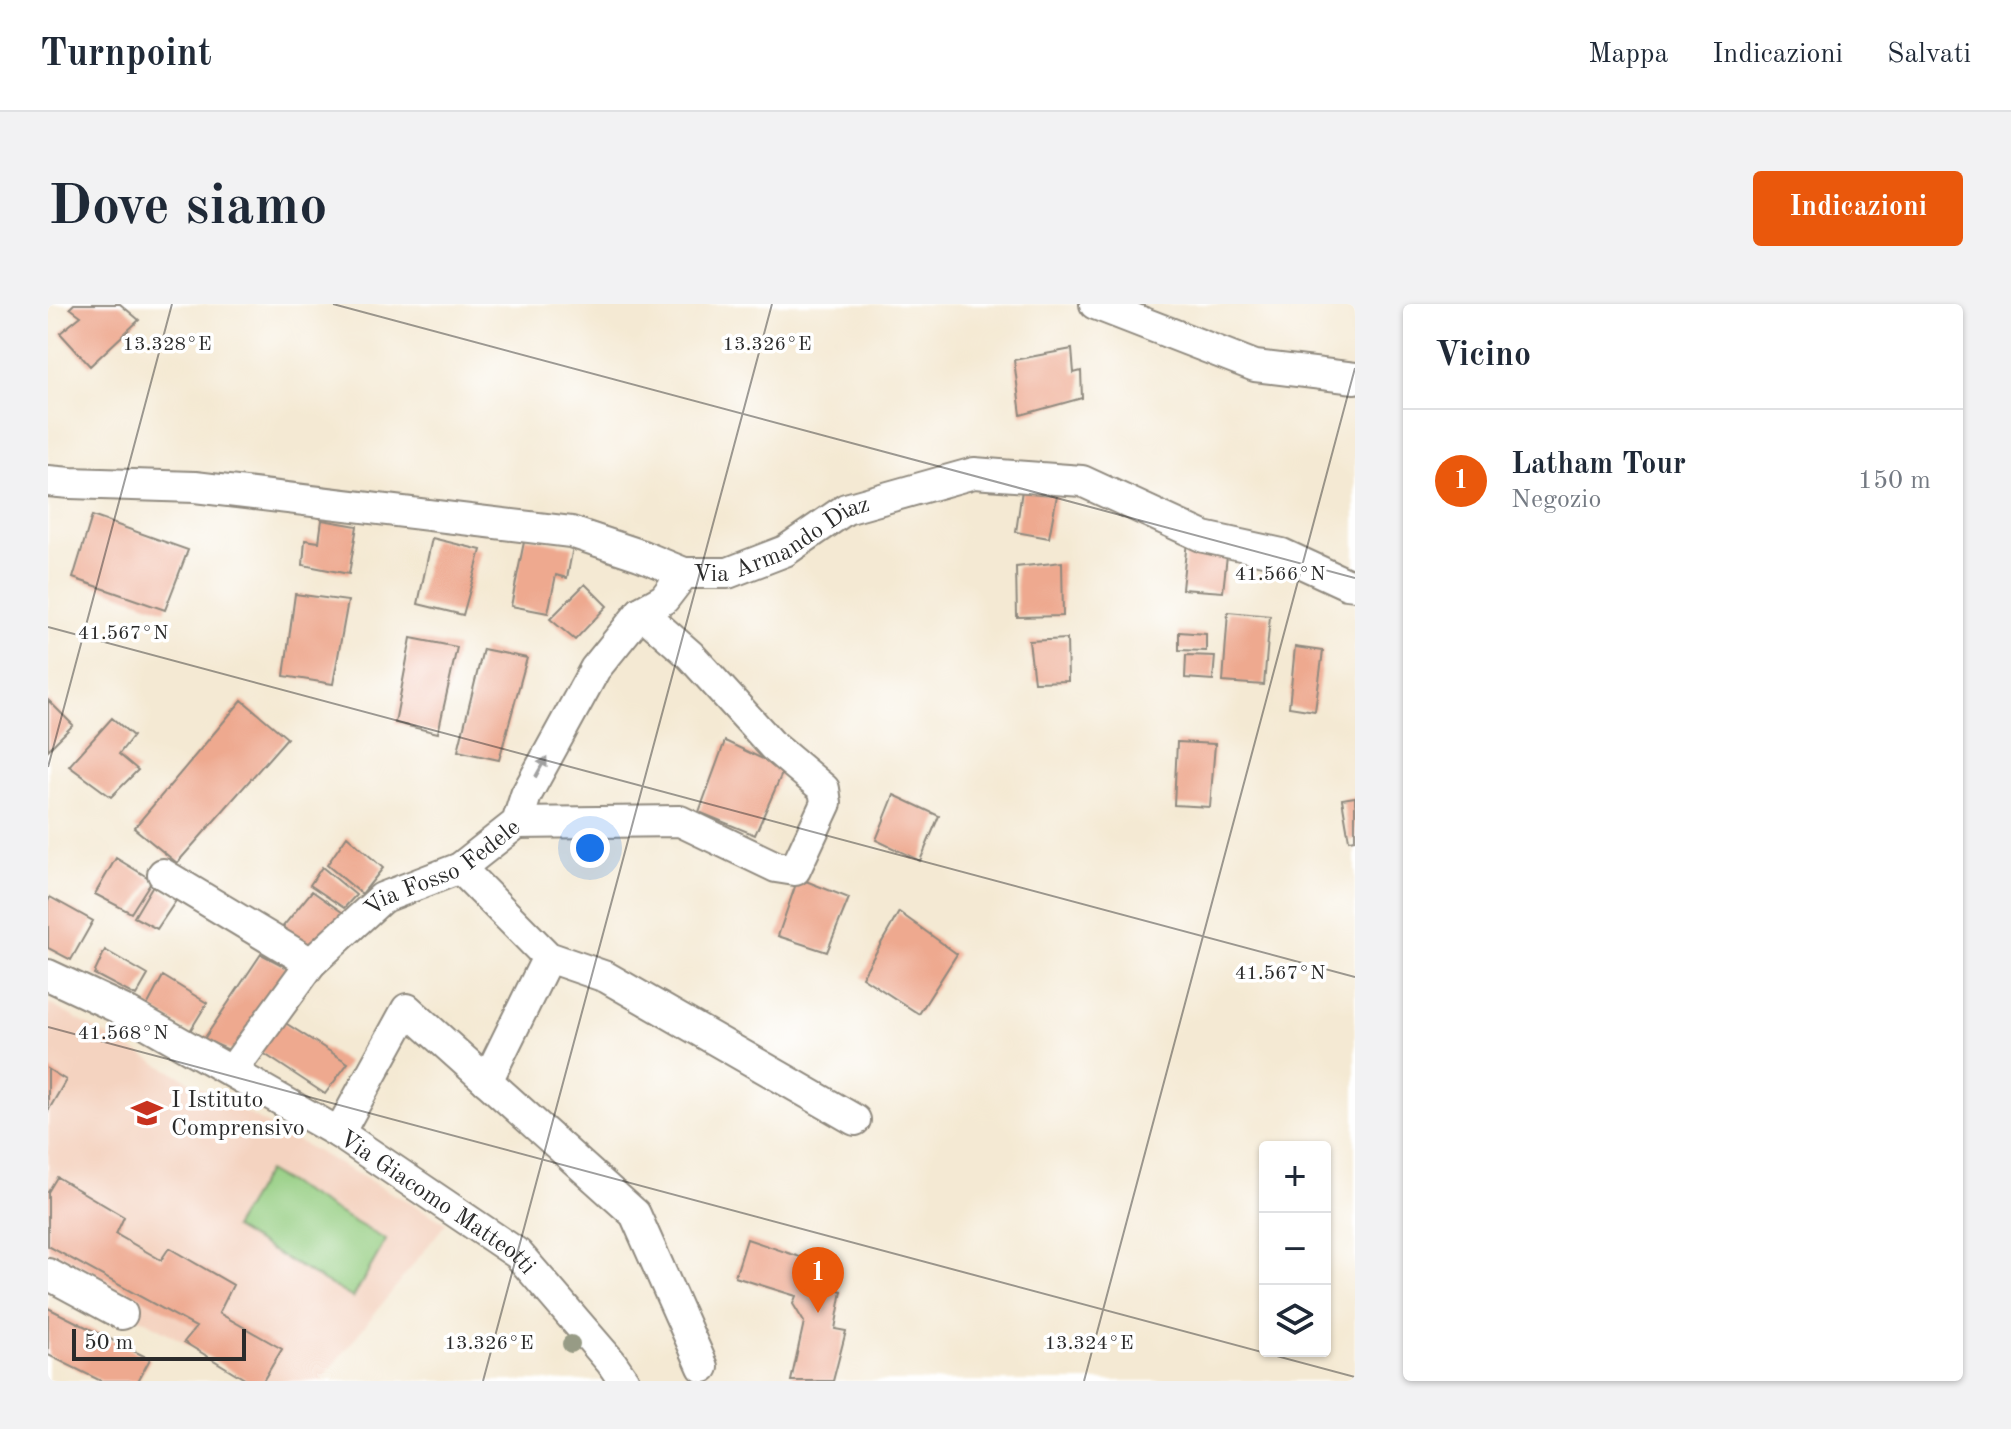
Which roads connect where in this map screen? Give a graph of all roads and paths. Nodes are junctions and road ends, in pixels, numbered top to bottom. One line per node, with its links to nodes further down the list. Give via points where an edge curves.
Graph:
1 (1095, 304): 2 (street, via 1255,366)
2 (1355, 378)
3 (48, 481): 4 (street, Via Armando Diaz, via 195,487 571,532)
4 (684, 573): 5 (street, Via Armando Diaz, via 728,573 785,551 846,509 974,473 1082,481 1204,537 1282,554); 6 (street, Via Fosso Fedele, via 664,599)
5 (1355, 585)
6 (641, 612): 7 (street, Via Fosso Fedele, one-way to 6, via 526,795 595,669); 7 (street, via 690,655 773,746 824,789 826,803 795,870 776,867 680,821)
7 (517, 823): 8 (street, Via Fosso Fedele)
8 (460, 868): 10 (street); 11 (street, Via Fosso Fedele, via 382,898)
9 (163, 874): 11 (street)
10 (548, 957): 14 (street); 15 (street, via 606,977)
11 (311, 963): 13 (street, Via Fosso Fedele)
12 (48, 975): 13 (street, Via Giacomo Matteotti)
13 (232, 1071): 16 (street, Via Giacomo Matteotti)
14 (487, 1081): 16 (street, via 407,1009); 19 (street, via 635,1214)
15 (855, 1120)
16 (339, 1133): 20 (street, Via Giacomo Matteotti, via 518,1254)
17 (48, 1274): 18 (street)
18 (122, 1314)
19 (703, 1367)
20 (624, 1381)

